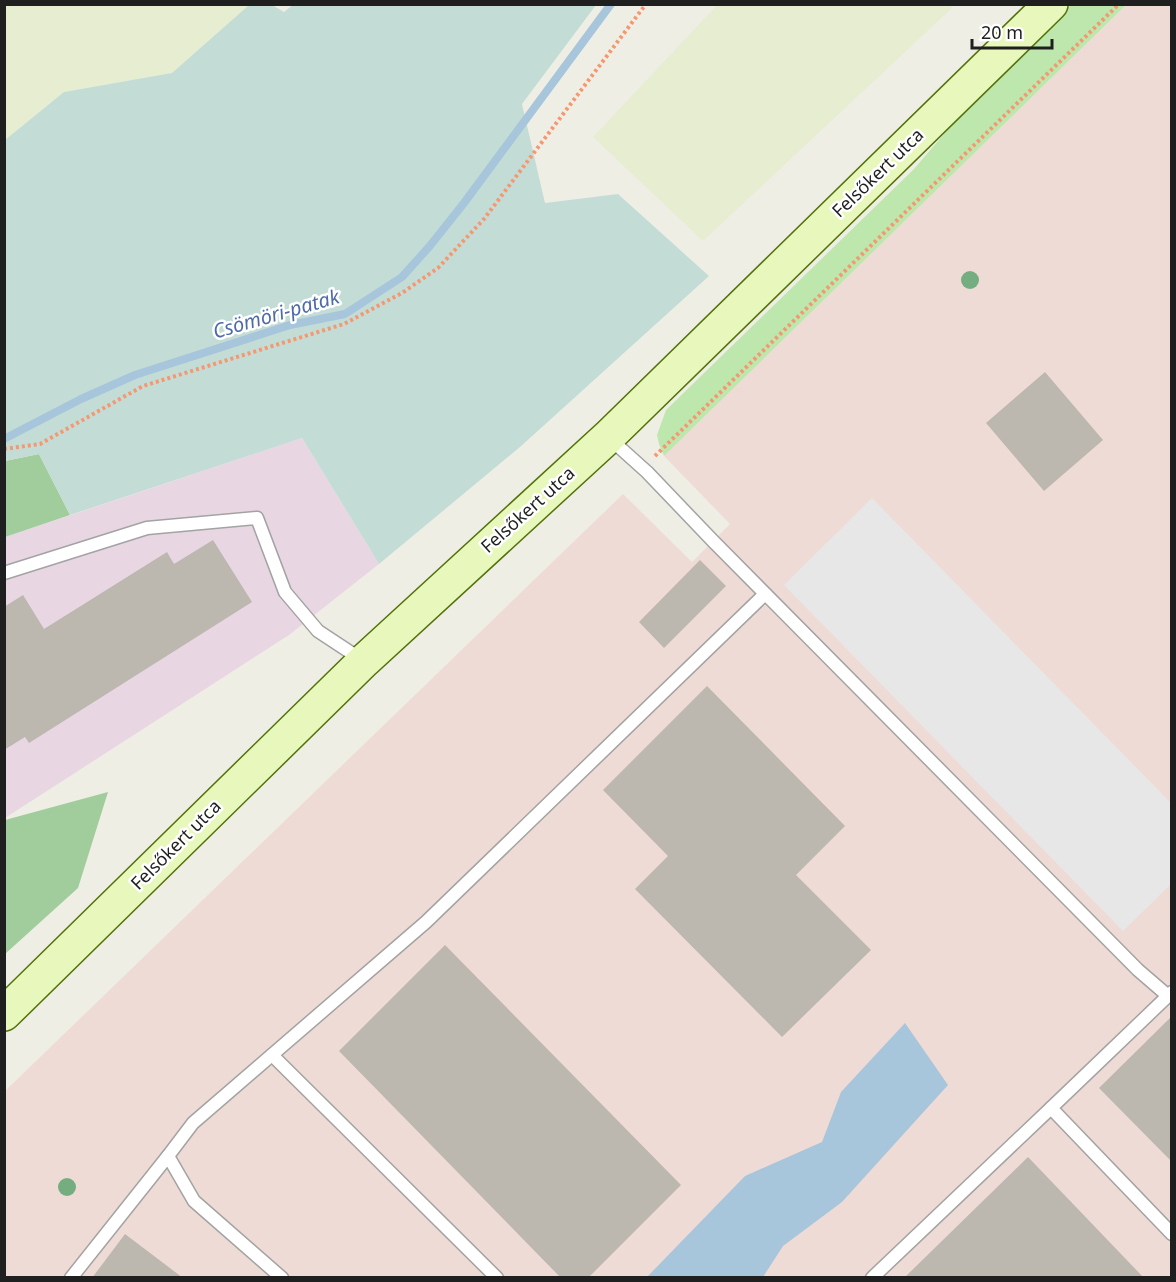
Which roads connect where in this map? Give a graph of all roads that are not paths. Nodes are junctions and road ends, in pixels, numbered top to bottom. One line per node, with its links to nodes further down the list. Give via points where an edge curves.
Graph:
1 (1051, 4): 2 (street, Felsőkert utca)
2 (608, 437): 4 (lane); 5 (street, Felsőkert utca)
3 (4, 573): 5 (lane, via 147,528 257,518 285,592 318,631)
4 (765, 594): 6 (lane, via 1138,970); 8 (lane, via 426,922)
5 (363, 661): 7 (street, Felsőkert utca)
6 (1169, 994): 9 (lane)
7 (4, 1014)
8 (272, 1055): 10 (lane, via 193,1123); 14 (lane)
9 (1051, 1108): 11 (lane); 15 (lane)
10 (168, 1156): 12 (lane); 13 (lane, via 194,1202)
11 (1172, 1234)
12 (71, 1278)
13 (282, 1278)
14 (497, 1278)
15 (872, 1278)

